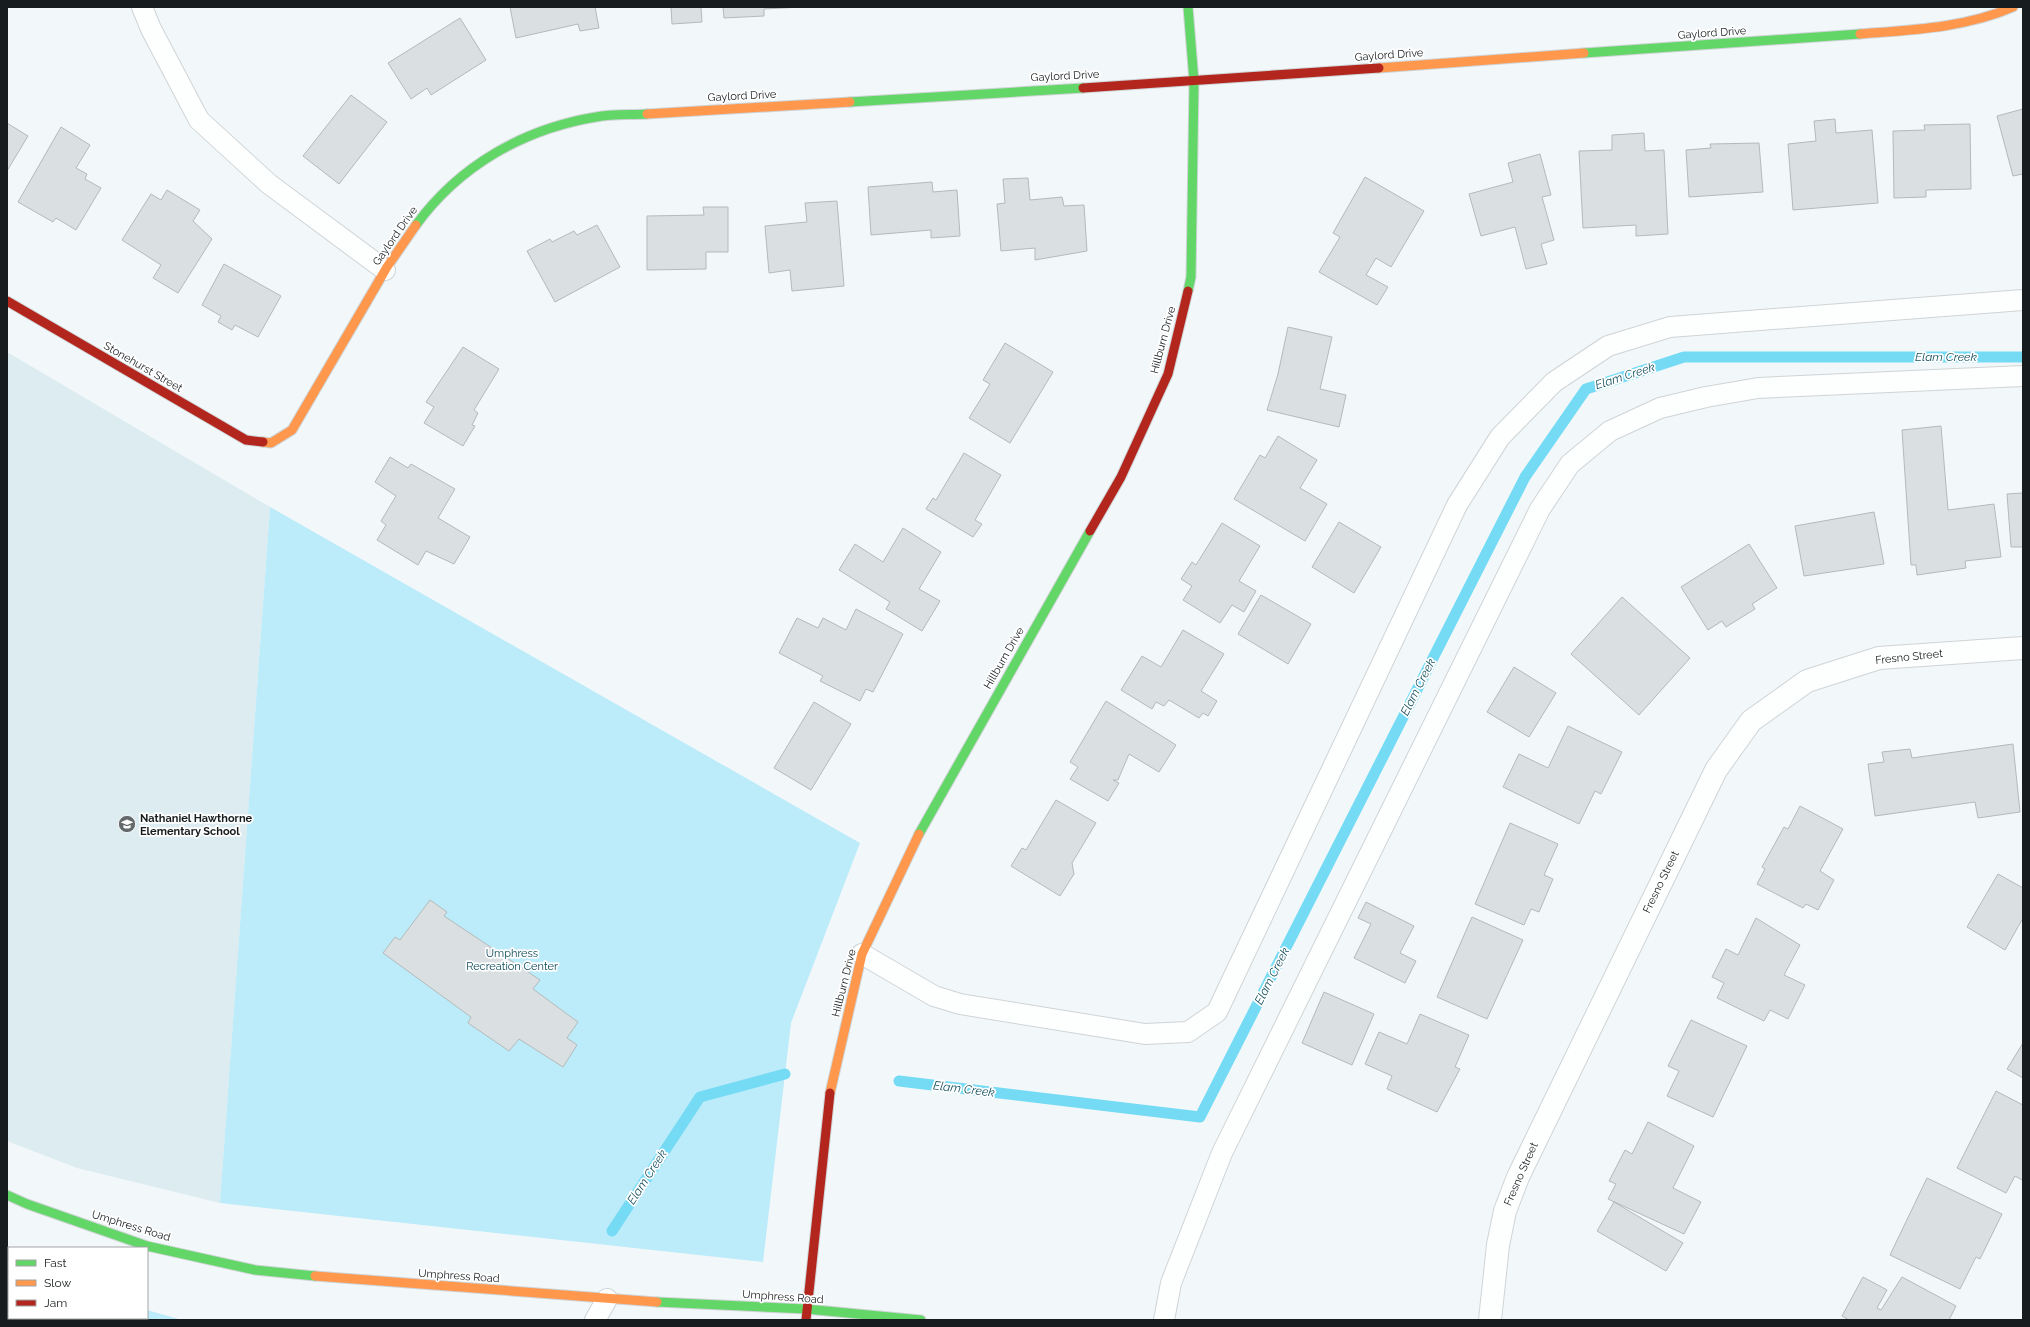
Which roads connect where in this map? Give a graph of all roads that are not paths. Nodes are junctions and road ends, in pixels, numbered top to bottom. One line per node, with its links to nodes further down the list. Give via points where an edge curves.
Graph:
1 (142, 7): 5 (lane, via 199,120 269,184)
2 (1188, 7): 4 (street, Hillburn Drive)
3 (2013, 7): 4 (street, Gaylord Drive, via 1995,15 1929,30)
4 (1194, 81): 5 (street, Gaylord Drive, via 596,117 548,130 504,146 458,177 420,218); 11 (street, Hillburn Drive, via 1191,277 1168,374 1120,477 910,849)
5 (386, 270): 9 (street, Gaylord Drive, via 292,430)
6 (2023, 300): 11 (lane, via 1670,327 1608,346 1554,382 1500,437 1457,505 1217,1012 1188,1032 1146,1034 960,1004 934,996)
7 (7, 301): 9 (street, Stonehurst Street, via 246,440)
8 (2023, 376): 18 (lane, via 1758,388 1706,397 1660,408 1610,431 1570,464 1540,509 1222,1153 1172,1283)
9 (271, 443)
10 (2023, 648): 19 (street, Fresno Street, via 1879,658 1806,681 1751,721 1716,770 1518,1177 1504,1211)
11 (862, 954): 14 (street, Hillburn Drive, via 829,1099)
12 (7, 1195): 13 (street, Umphress Road, via 147,1246 255,1270 296,1276)
13 (607, 1299): 14 (street, Umphress Road); 15 (lane)
14 (806, 1310): 16 (street, Hillburn Drive); 17 (street, Umphress Road)
15 (595, 1320)
16 (806, 1320)
17 (921, 1320)
18 (1164, 1320)
19 (1490, 1320)

